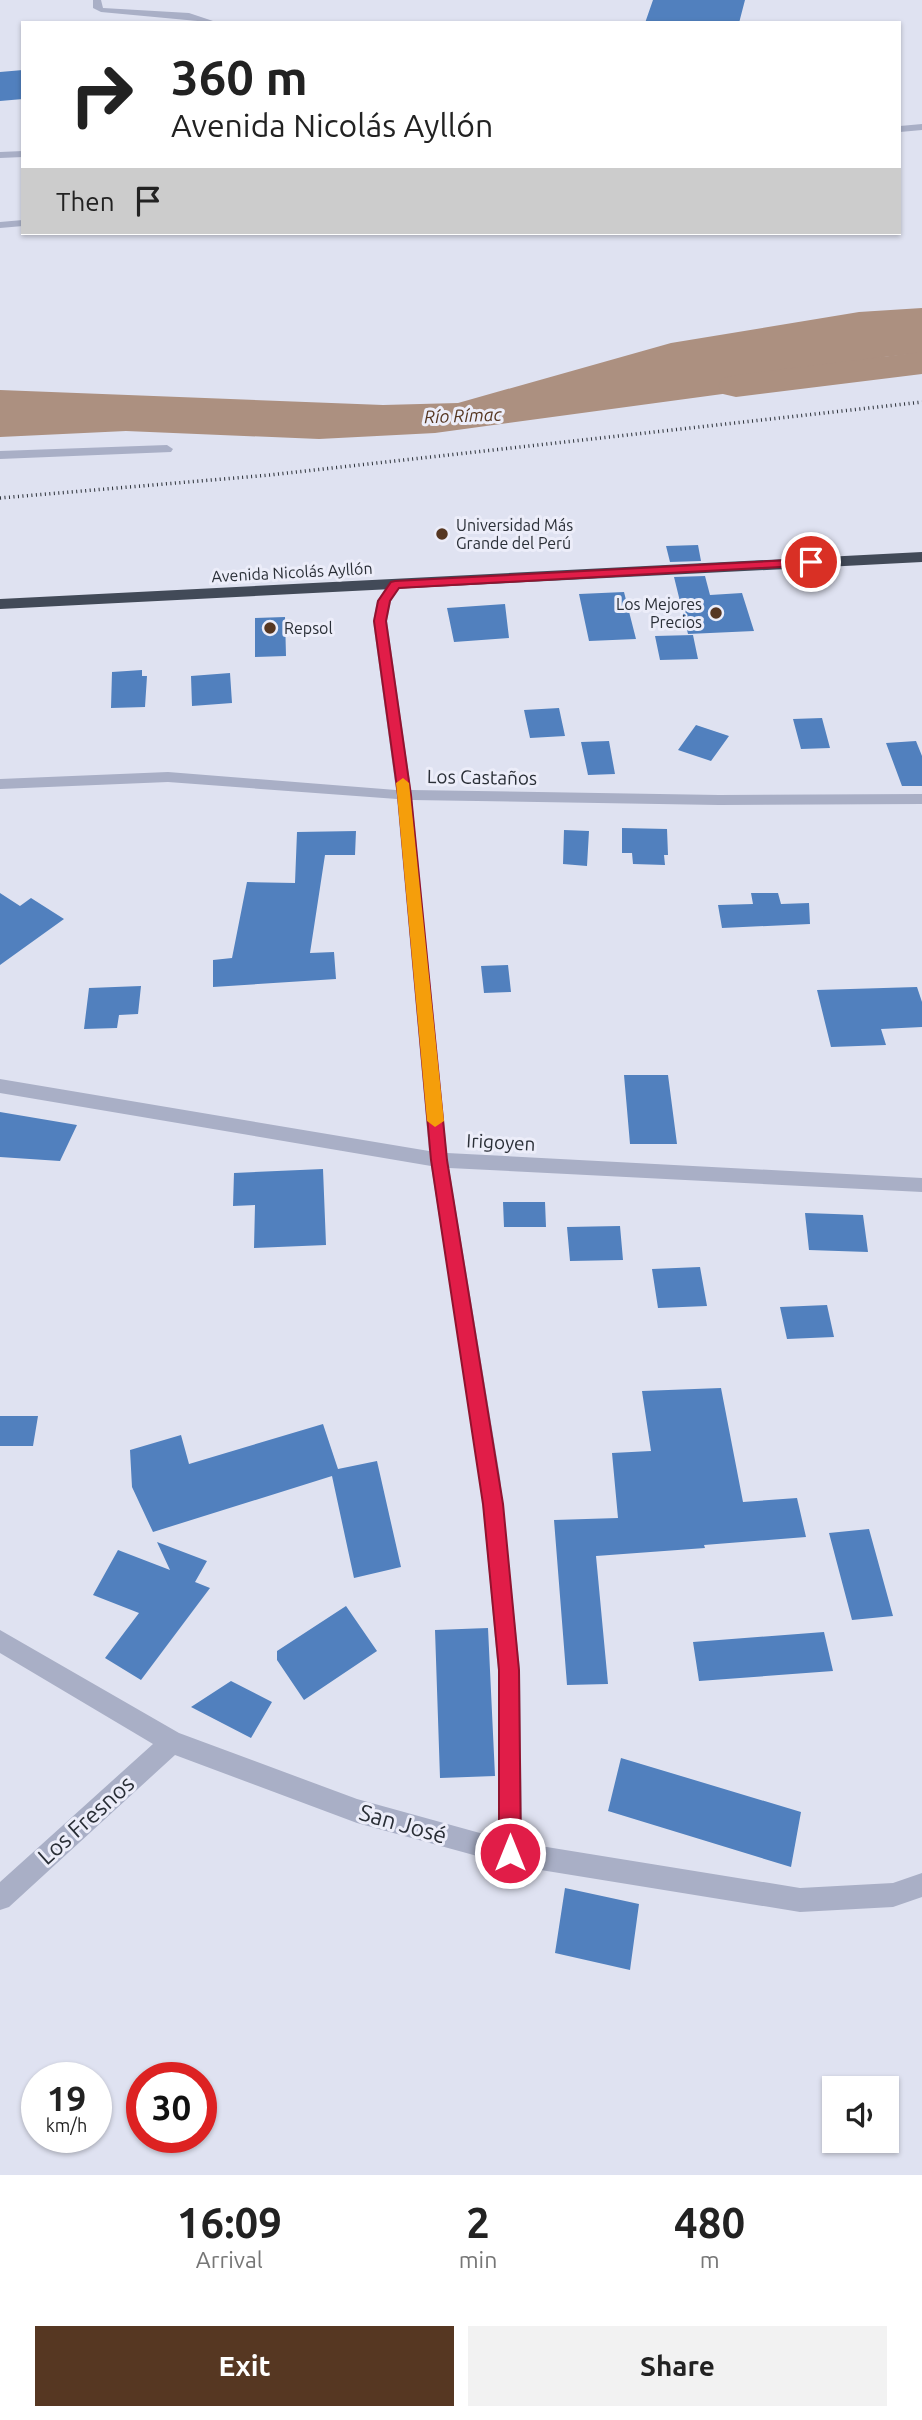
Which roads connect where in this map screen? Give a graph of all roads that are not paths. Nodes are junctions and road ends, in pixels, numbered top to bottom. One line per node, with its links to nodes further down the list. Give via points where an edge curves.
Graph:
1 (97, 0): 2 (street, via 101,10)
2 (208, 21)
3 (922, 127): 4 (street)
4 (901, 129)
5 (21, 154): 6 (street)
6 (0, 155)
7 (21, 223): 8 (street)
8 (0, 225)
9 (167, 449): 10 (street)
10 (0, 455)
11 (922, 557): 12 (highway, Avenida Nicolás Ayllón)
12 (395, 584): 13 (highway, Avenida Nicolás Ayllón); 15 (street, via 384,601 380,621)
13 (0, 604)
14 (0, 784): 15 (street, Los Castaños, via 167,777)
15 (404, 795): 16 (street, Los Castaños); 18 (street)
16 (922, 799)
17 (0, 1086): 18 (street, Irigoyen)
18 (439, 1160): 19 (street, Irigoyen); 22 (street, via 490,1477 509,1670)
19 (922, 1185)
20 (0, 1641): 21 (street, San José)
21 (172, 1742): 22 (street, San José, via 357,1811); 24 (street, Los Fresnos)
22 (510, 1853): 23 (street, San José, via 800,1900 894,1895)
23 (922, 1885)
24 (0, 1898)

